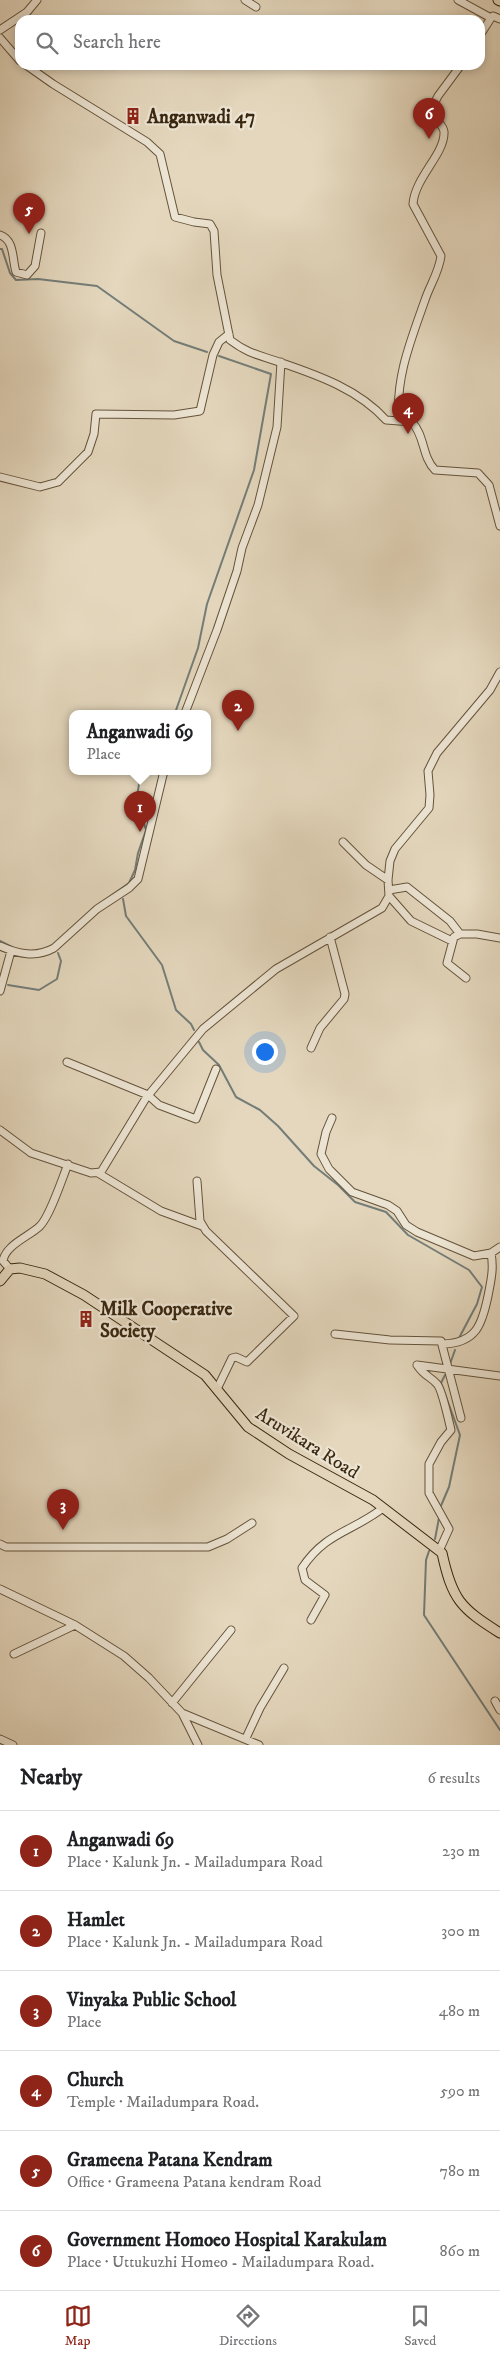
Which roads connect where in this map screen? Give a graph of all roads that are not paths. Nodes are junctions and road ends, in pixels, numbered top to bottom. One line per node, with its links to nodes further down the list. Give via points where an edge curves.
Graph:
1 (37, 0): 5 (street)
2 (245, 0): 4 (street)
3 (458, 0): 6 (street)
4 (256, 7)
5 (22, 15)
6 (485, 15)
7 (485, 15): 8 (street)
8 (490, 18): 9 (street); 11 (street)
9 (500, 19)
10 (15, 20): 12 (street)
11 (485, 26)
12 (0, 30)
13 (0, 38): 14 (street)
14 (15, 55)
15 (33, 70): 19 (street, via 147,142 160,154 175,217 210,224 214,232 217,275)
16 (458, 70): 21 (street, via 434,104 433,115 444,133 413,196 413,204 441,256 402,366)
17 (41, 233): 18 (street, via 36,266 27,275 16,272 10,244)
18 (0, 235)
19 (230, 334): 20 (street, via 230,340 248,353); 22 (street, via 219,342 213,355 200,411 174,415 96,414 88,452 58,482 40,487)
20 (281, 362): 21 (street, via 316,375 365,400 386,420); 25 (street, via 277,427 258,505 217,630)
21 (399, 422): 23 (street, via 412,422 417,427 428,462 435,470 479,473 495,503)
22 (0, 477)
23 (500, 526)
24 (500, 672): 28 (street, via 490,690 437,753 428,771 429,808 395,849)
25 (186, 710)
26 (163, 775): 35 (street, via 138,879 97,909 54,948 35,955)
27 (343, 842): 28 (street)
28 (388, 880): 29 (street)
29 (389, 893): 30 (street, via 407,887 450,921); 31 (street, via 382,908); 33 (street, via 411,921)
30 (460, 934): 32 (street); 33 (street)
31 (330, 937): 38 (street, via 345,994 314,1036); 41 (street, via 276,969 202,1029)
32 (500, 938)
33 (452, 941): 36 (street, via 447,964)
34 (0, 946): 35 (street)
35 (11, 951): 37 (street)
36 (466, 978)
37 (0, 991)
38 (311, 1048)
39 (67, 1062): 41 (street)
40 (216, 1069): 41 (street, via 196,1119 160,1105)
41 (148, 1096): 45 (street)
42 (332, 1118): 49 (street, via 321,1154 329,1169 347,1188 388,1205 397,1211 406,1225 455,1249 474,1256)
43 (0, 1130): 44 (street, via 31,1152)
44 (68, 1164): 45 (street); 50 (street, via 43,1222 9,1249 4,1257 3,1261)
45 (98, 1173): 47 (street, via 161,1211)
46 (197, 1181): 47 (street)
47 (202, 1226): 56 (street, via 294,1316 247,1361 232,1358)
48 (500, 1247): 49 (street)
49 (490, 1253): 53 (street, via 492,1280 482,1321 466,1340)
50 (10, 1269): 51 (main road); 56 (main road, Aruvikara Road, via 32,1270 63,1282 205,1375)
51 (0, 1281)
52 (335, 1334): 53 (street, via 439,1341)
53 (443, 1344): 54 (street)
54 (449, 1369): 55 (street); 57 (street); 61 (street, via 417,1365 424,1376 438,1385 451,1430 429,1464 429,1494 449,1529)
55 (500, 1376)
56 (217, 1389): 58 (main road, Aruvikara Road, via 248,1427)
57 (460, 1418)
58 (384, 1508): 61 (main road, Aruvikara Road); 63 (street, via 326,1541 302,1568 305,1580 325,1595)
59 (252, 1523): 60 (street, via 227,1540 208,1547 40,1548)
60 (0, 1544)
61 (439, 1551): 66 (main road, via 458,1602)
62 (0, 1589): 64 (street)
63 (311, 1620)
64 (75, 1625): 67 (street); 70 (street, via 124,1656)
65 (231, 1630): 70 (street)
66 (500, 1633)
67 (14, 1654)
68 (284, 1668): 74 (street)
69 (495, 1701): 71 (street)
70 (172, 1703): 72 (street)
71 (500, 1710)
72 (182, 1713): 74 (street); 76 (street)
73 (0, 1738): 75 (street)
74 (246, 1738): 77 (street)
75 (13, 1745)
76 (198, 1745)
77 (259, 1745)

